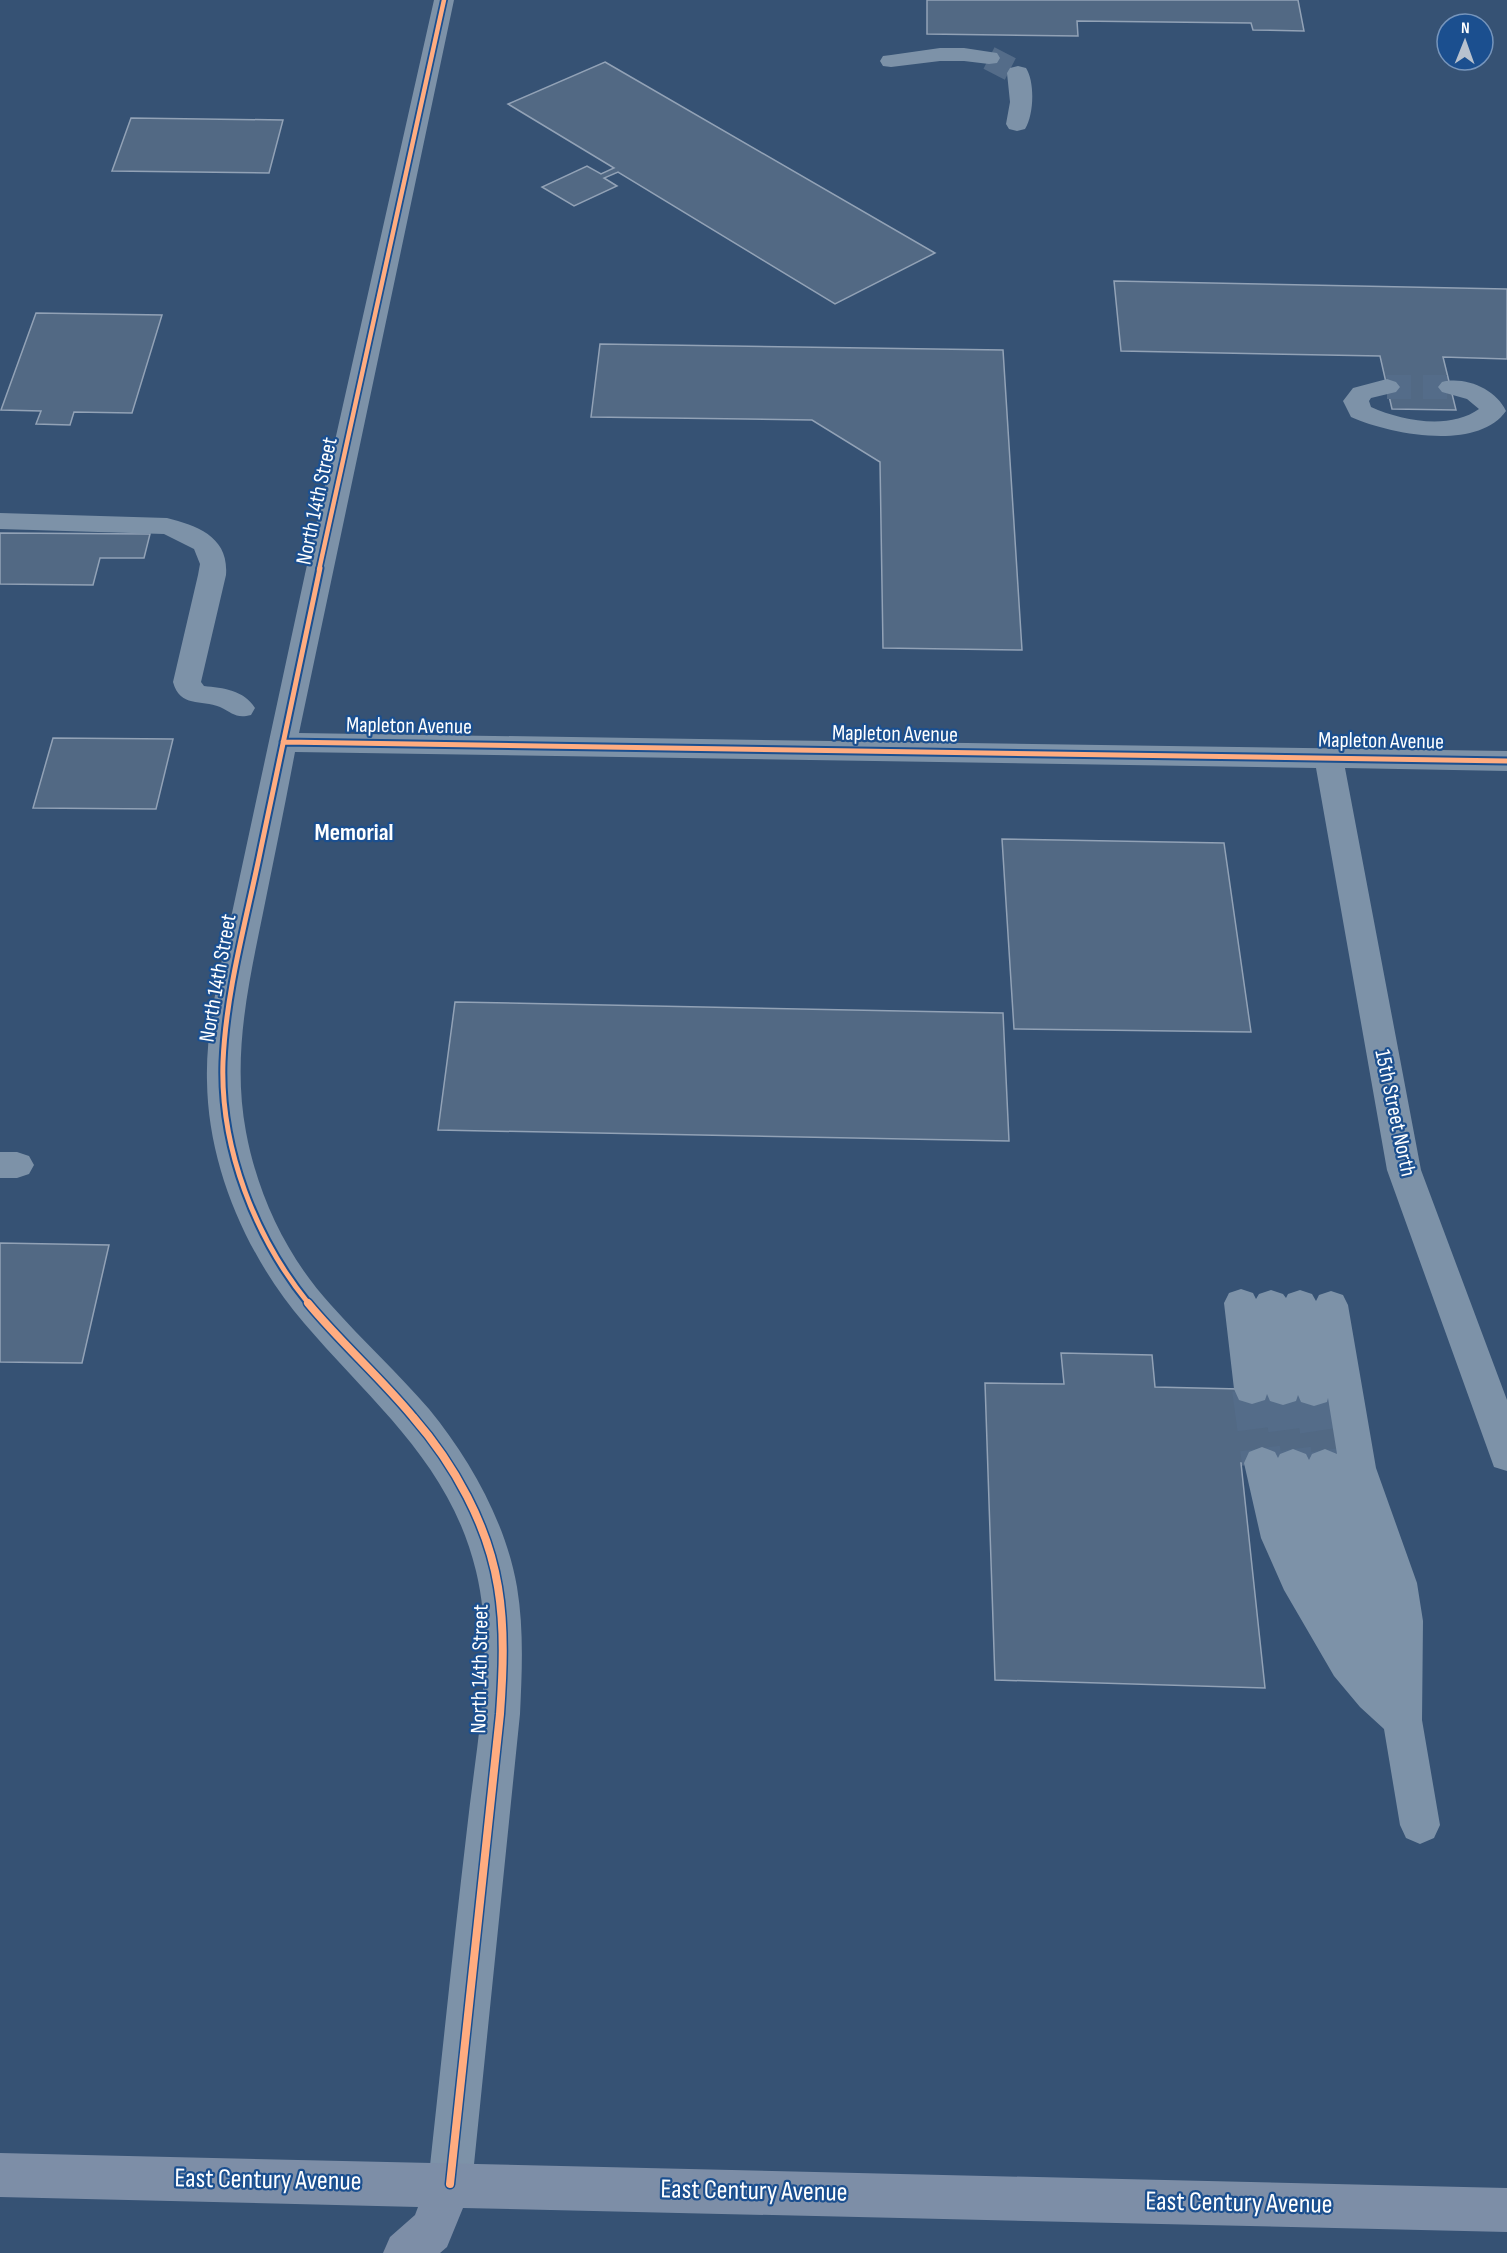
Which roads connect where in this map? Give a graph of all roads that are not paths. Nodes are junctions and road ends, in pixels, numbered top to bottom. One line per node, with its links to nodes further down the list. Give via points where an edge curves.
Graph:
1 (444, 0): 10 (street, North 14th Street)
2 (989, 58): 3 (street, via 969,53)
3 (891, 61)
4 (1018, 73): 5 (street, via 1021,102)
5 (1017, 124)
6 (1387, 387): 7 (street, via 1362,393 1356,401 1360,412 1395,424 1449,427 1471,424 1493,411 1483,396)
7 (1451, 387)
8 (0, 521): 9 (street, via 149,524 183,531 206,545 213,564 212,575 186,682 193,694 224,698)
9 (241, 708)
10 (283, 742): 11 (street, Mapleton Avenue); 18 (street, North 14th Street, via 228,1006 223,1065 230,1145 253,1212 288,1277 314,1311 409,1408 439,1447 486,1541 500,1596 500,1708)
11 (1329, 758): 12 (street, Mapleton Avenue); 14 (street, 15th Street North, via 1404,1170)
12 (1507, 761)
13 (1285, 1304): 13 (street, via 1283,1390); 15 (street, via 1358,1468 1398,1583 1404,1621)
14 (1507, 1456)
15 (1402, 1720): 15 (street, via 1348,1664 1297,1578 1280,1538 1294,1464 1360,1566); 16 (street)
16 (1420, 1825)
17 (5, 2176): 18 (main road, East Century Avenue)
18 (450, 2184): 19 (main road, East Century Avenue); 20 (main road, via 431,2231)
19 (1507, 2210)
20 (406, 2253)

